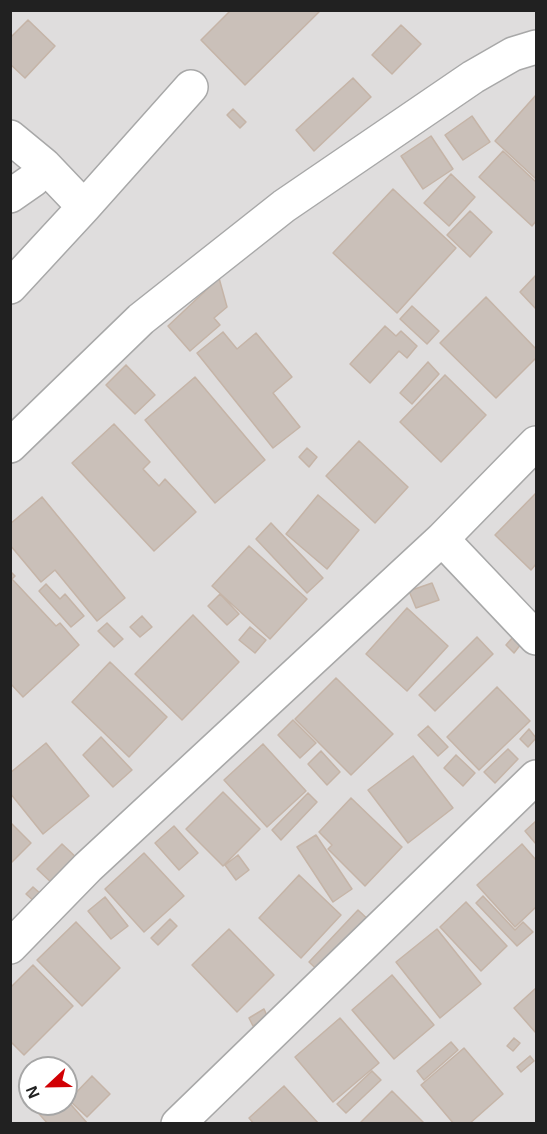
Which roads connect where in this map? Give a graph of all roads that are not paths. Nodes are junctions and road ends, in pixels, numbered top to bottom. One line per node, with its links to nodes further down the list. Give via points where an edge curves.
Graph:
1 (537, 47): 9 (street, via 513,54 473,77 284,206 141,319)
2 (191, 87): 6 (street)
3 (10, 137): 4 (street)
4 (44, 165): 5 (street, via 33,180); 6 (street)
5 (10, 196)
6 (84, 207): 7 (street)
7 (10, 286)
8 (537, 443): 10 (street)
9 (10, 446)
10 (442, 539): 11 (street); 13 (street, via 96,859)
11 (537, 638)
12 (537, 777): 14 (street)
13 (10, 947)
14 (178, 1124)

